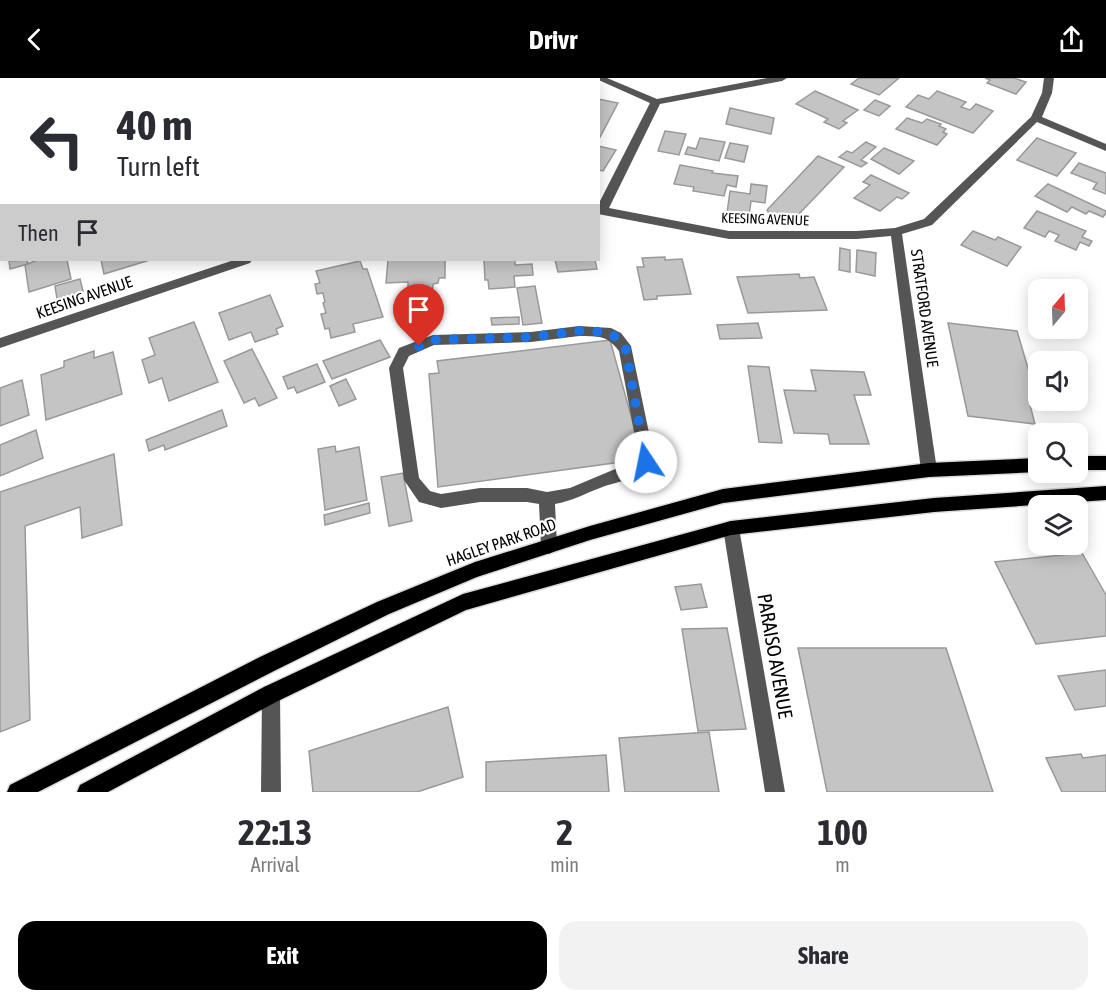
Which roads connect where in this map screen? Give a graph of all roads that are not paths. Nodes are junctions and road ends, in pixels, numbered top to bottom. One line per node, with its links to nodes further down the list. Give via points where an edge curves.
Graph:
1 (600, 78): 4 (street)
2 (782, 78): 4 (street)
3 (1049, 78): 5 (street, STRATFORD AVENUE)
4 (656, 102): 7 (street)
5 (1036, 118): 6 (street); 8 (street, STRATFORD AVENUE, via 928,222)
6 (1106, 148)
7 (600, 210): 8 (street, KEESING AVENUE, via 729,234 836,236)
8 (896, 232): 14 (street, STRATFORD AVENUE)
9 (243, 261): 10 (street, KEESING AVENUE)
10 (0, 343)
11 (1088, 463): 12 (main road)
12 (1106, 463)
13 (1028, 465): 14 (main road, HAGLEY PARK ROAD)
14 (929, 470): 18 (main road, HAGLEY PARK ROAD, via 723,496)
15 (1106, 493): 17 (main road, via 934,505)
16 (547, 499): 16 (street, via 573,494 646,462 626,350 616,337 606,332 579,331 531,337 433,340 404,352 396,368 404,435 412,480 425,497 441,501 480,495); 18 (street)
17 (731, 528): 19 (main road, via 463,602); 23 (street, PARAISO AVENUE)
18 (549, 546): 20 (main road, HAGLEY PARK ROAD, via 475,570 383,608)
19 (271, 694): 21 (main road); 22 (street)
20 (17, 792)
21 (87, 792)
22 (271, 792)
23 (775, 792)

